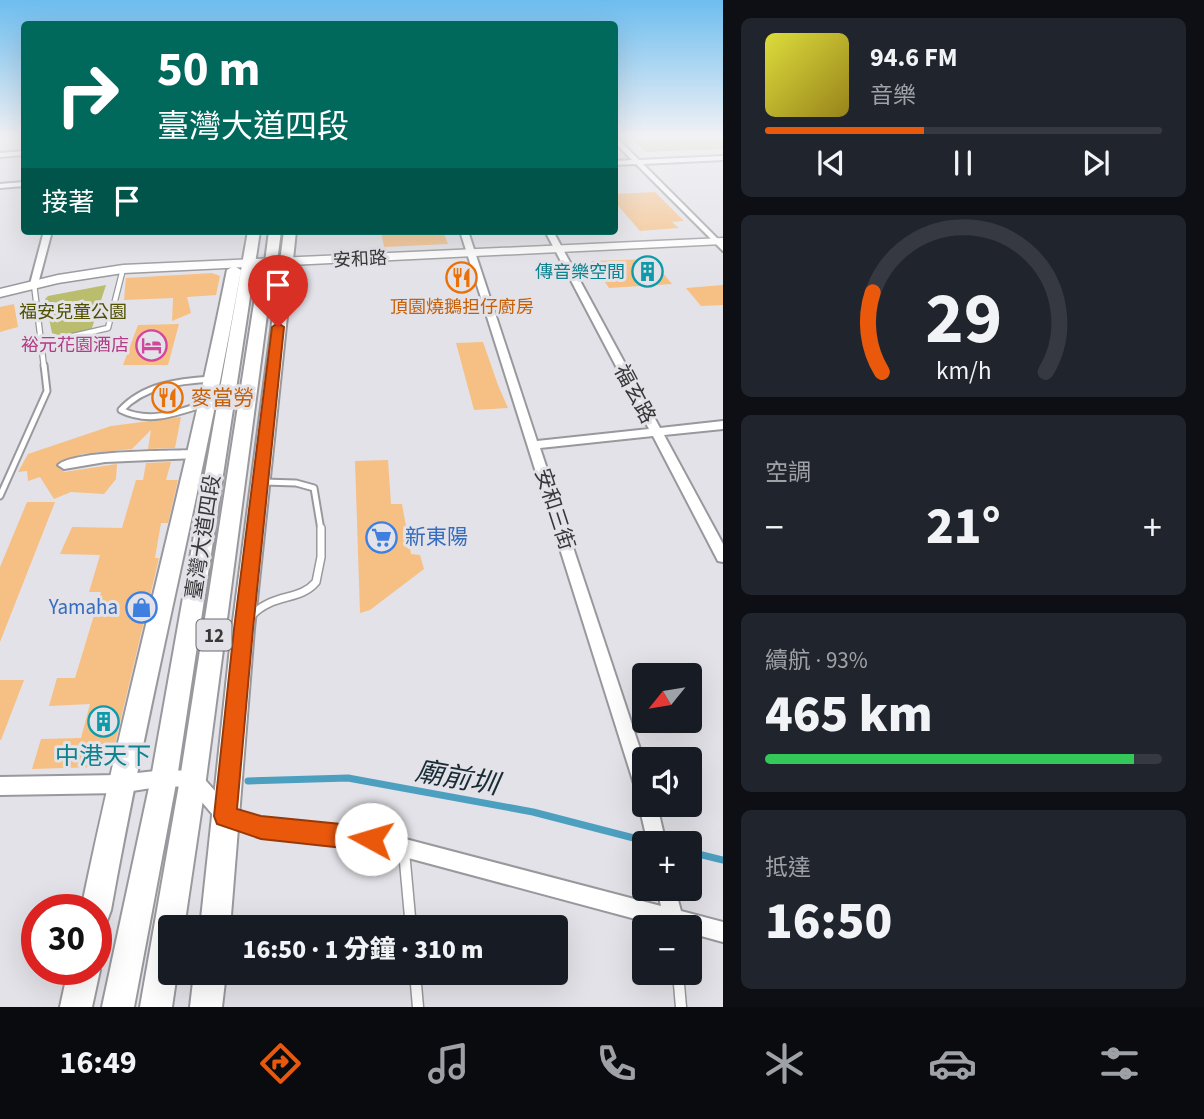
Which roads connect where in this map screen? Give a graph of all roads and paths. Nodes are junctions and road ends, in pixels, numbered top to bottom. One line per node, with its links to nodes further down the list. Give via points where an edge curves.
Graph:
1 (661, 185): 8 (street)
2 (47, 235): 13 (street)
3 (254, 235): 11 (main road, 臺灣大道四段 / 12)
4 (272, 235): 11 (main road, 臺灣大道四段 / 12)
5 (285, 235): 11 (main road, 臺灣大道四段)
6 (465, 235): 10 (street, 安和三街)
7 (551, 235): 9 (street, 福玄路)
8 (720, 243): 9 (main road, 安和路)
9 (558, 249): 10 (main road, 安和路); 19 (street, 福玄路)
10 (472, 253): 11 (main road, 安和路); 20 (street, 安和三街)
11 (255, 261): 12 (main road, 安和路); 16 (main road, 臺灣大道四段 / 12); 23 (main road, 臺灣大道四段 / 12); 28 (main road, 臺灣大道四段 / 12); 29 (main road, 臺灣大道四段 / 12, via 264,284)
12 (123, 269): 13 (main road, 安和路); 15 (lane, via 108,328)
13 (34, 285): 14 (main road, 安和路); 15 (lane)
14 (0, 293)
15 (43, 344): 24 (lane, via 47,391)
16 (214, 379): 17 (main road, 臺灣大道四段 / 12); 17 (lane, via 183,382 130,398 121,410 136,418 157,418)
17 (209, 403): 21 (main road, 臺灣大道四段 / 12)
18 (723, 425): 19 (street)
19 (654, 433): 20 (street); 25 (street, 福玄路)
20 (534, 445): 27 (street, 安和三街)
21 (196, 454): 22 (street, via 105,458); 30 (main road, 臺灣大道四段 / 12)
22 (64, 465)
23 (262, 482): 26 (main road, 臺灣大道四段 / 12); 26 (lane, via 314,488 320,501 320,575 309,590 268,600)
24 (0, 496)
25 (723, 557)
26 (243, 629): 32 (main road, 臺灣大道四段 / 12)
27 (632, 750)
28 (164, 778): 29 (street); 30 (street); 45 (main road, 臺灣大道四段 / 12)
29 (193, 779): 32 (street); 46 (main road, 臺灣大道四段 / 12)
30 (120, 784): 31 (street); 34 (main road, 臺灣大道四段 / 12)
31 (0, 786)
32 (225, 816): 33 (street, via 261,828 371,839); 35 (main road, 臺灣大道四段 / 12)
33 (404, 849): 36 (lane); 37 (street)
34 (99, 894)
35 (216, 915)
36 (410, 915)
37 (644, 915)
38 (702, 928): 39 (street)
39 (723, 932)
40 (81, 985): 44 (main road)
41 (209, 985): 47 (main road)
42 (416, 985): 48 (lane)
43 (679, 985): 49 (lane)
44 (76, 1007)
45 (118, 1007)
46 (156, 1007)
47 (206, 1007)
48 (418, 1007)
49 (681, 1007)

